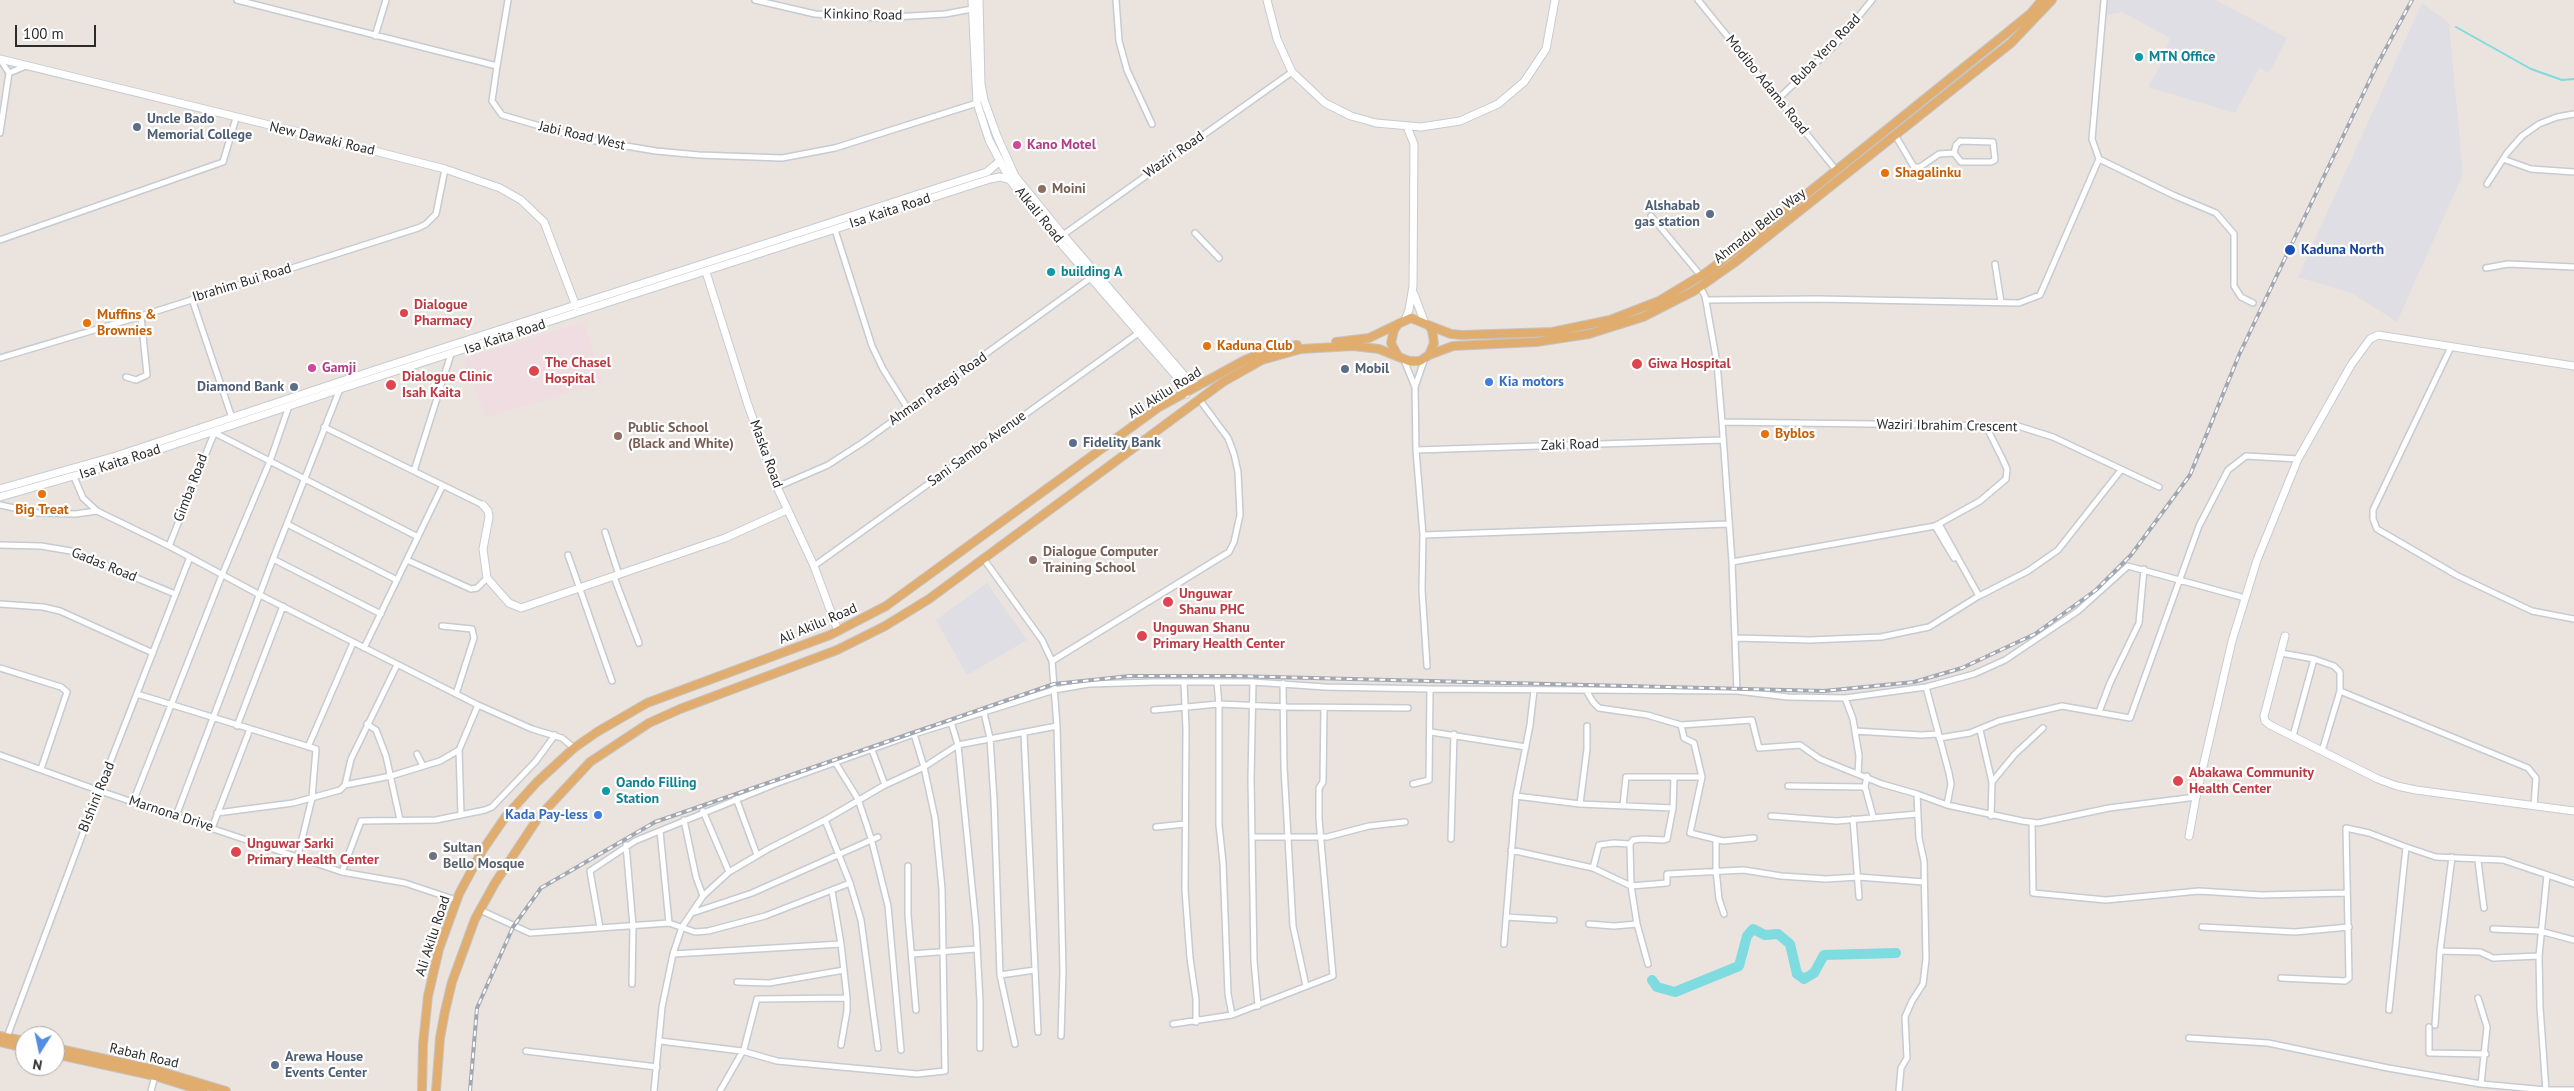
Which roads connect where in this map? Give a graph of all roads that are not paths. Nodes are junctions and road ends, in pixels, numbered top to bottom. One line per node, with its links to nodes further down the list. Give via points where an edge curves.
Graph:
1 (236, 0): 15 (street)
2 (386, 0): 17 (street)
3 (508, 0): 20 (street, Jabi Road West)
4 (755, 0): 16 (street, Kinkino Road, via 815,14 876,18)
5 (972, 0): 16 (main road, Alkali Road)
6 (979, 0): 46 (main road, Alkali Road, via 981,84 989,117 1015,176)
7 (1116, 0): 27 (street, via 1119,41 1138,97)
8 (1267, 0): 21 (main road, via 1277,39)
9 (1555, 0): 29 (main road, via 1546,48 1524,82 1498,104 1460,121)
10 (1698, 0): 23 (street, Modibo Adama Road)
11 (1872, 0): 23 (street, Buba Yero Road, via 1836,44)
12 (2042, 0): 38 (main road, Ahmadu Bello Way, via 2031,13)
13 (2052, 0): 31 (main road, Ahmadu Bello Way, via 2010,43)
14 (2104, 0): 34 (street, via 2092,139)
15 (243, 1): 17 (street)
16 (972, 9): 24 (main road, Alkali Road)
17 (376, 36): 20 (street)
18 (0, 59): 19 (main road, New Dawaki Road); 22 (street)
19 (26, 66): 22 (street); 26 (main road, New Dawaki Road)
20 (497, 66): 24 (street, Jabi Road West, via 492,101 502,115 584,139 699,155 782,158 835,148)
21 (1292, 72): 28 (main road, via 1325,103 1351,116); 46 (street, Waziri Road)
22 (9, 73): 30 (street)
23 (1779, 98): 38 (street, Modibo Adama Road)
24 (976, 103): 36 (main road, Alkali Road)
25 (2574, 114): 35 (street, via 2539,124 2522,136)
26 (236, 118): 37 (main road, New Dawaki Road); 47 (street, via 223,162)
27 (1152, 124)
28 (1408, 127): 29 (main road); 32 (main road)
29 (1421, 127): 32 (main road)
30 (0, 133)
31 (1895, 135): 33 (street, via 1914,167 1920,167 1939,154); 56 (main road, Ahmadu Bello Way)
32 (1414, 144): 55 (main road)
33 (1954, 153): 33 (street, via 1966,164 1991,162 1996,158 1991,141 1960,141)
34 (2099, 159): 59 (street, via 2040,294 2019,303); 60 (street, via 2216,213 2234,234 2234,286 2241,297)
35 (2503, 159): 39 (street, via 2531,169); 41 (street)
36 (1000, 161): 40 (main road, Alkali Road); 42 (main road, Isa Kaita Road, via 987,172)
37 (445, 169): 57 (street, Ibrahim Bui Road, via 436,214 426,224); 61 (main road, New Dawaki Road, via 500,188 535,211 544,222)
38 (1836, 170): 53 (main road, Ahmadu Bello Way)
39 (2574, 172)
40 (1010, 180): 42 (main road, Isa Kaita Road, via 990,179); 46 (main road, Alkali Road)
41 (2487, 184)
42 (899, 205): 44 (main road, Isa Kaita Road); 61 (main road, Isa Kaita Road)
43 (1651, 216): 53 (street)
44 (835, 230): 52 (main road, Isa Kaita Road); 83 (street, via 872,346)
45 (1195, 233): 48 (street)
46 (1060, 237): 54 (main road, Alkali Road); 76 (main road, Alkali Road, via 1190,382)
47 (0, 240)
48 (1219, 258)
49 (1995, 264): 59 (street)
50 (2574, 267): 51 (street, via 2508,264)
51 (2486, 268)
52 (706, 272): 68 (main road, Isa Kaita Road); 99 (main road, Maska Road)
53 (1701, 276): 64 (main road, Ahmadu Bello Way, via 1636,311 1552,332 1462,335)
54 (1092, 277): 66 (main road, Alkali Road); 83 (street, Ahman Pategi Road)
55 (1413, 286): 63 (main road); 64 (main road, via 1419,312)
56 (1700, 287): 58 (street); 71 (main road, Ahmadu Bello Way, via 1643,317 1589,334 1536,342 1453,346)
57 (192, 298): 62 (street, Ibrahim Bui Road); 84 (street)
58 (1706, 300): 59 (street, via 1818,298); 85 (street, via 1717,362)
59 (2001, 302)
60 (2253, 303)
61 (576, 306): 67 (main road, Isa Kaita Road)
62 (141, 316): 72 (street, Ibrahim Bui Road); 75 (street, via 149,370 144,378)
63 (1405, 320): 64 (main road, via 1418,319); 65 (main road)
64 (1426, 323): 71 (main road, via 1434,337 1432,350)
65 (1398, 324): 73 (main road, via 1391,343); 76 (main road, Ali Akilu Road, via 1369,338 1305,344 1265,352 1222,371)
66 (1140, 332): 80 (main road, Alkali Road, via 1184,385); 121 (street, Sani Sambo Avenue)
67 (491, 333): 68 (main road); 79 (main road, Isa Kaita Road)
68 (494, 341): 70 (main road, Isa Kaita Road)
69 (2451, 347): 74 (main road); 92 (main road, via 2378,335 2370,339 2351,365); 136 (street, via 2373,510 2377,529 2458,576 2532,611)
70 (451, 354): 78 (main road, Isa Kaita Road); 95 (street)
71 (1427, 356): 73 (main road, via 1414,362); 77 (street)
72 (0, 358)
73 (1401, 358): 77 (street); 81 (main road, Ali Akilu Road, via 1366,346 1301,349 1262,360 1222,382)
74 (2574, 366)
75 (126, 378)
76 (1200, 385): 80 (main road, Ali Akilu Road)
77 (1416, 387): 90 (street)
78 (340, 389): 79 (main road, Isa Kaita Road); 87 (street)
79 (316, 393): 82 (main road, Isa Kaita Road); 84 (main road, Isa Kaita Road)
80 (1186, 394): 138 (main road, Ali Akilu Road, via 1159,407 886,606)
81 (1200, 399): 117 (main road, Ali Akilu Road); 147 (street, via 1228,438 1234,454 1240,515 1234,542 1228,552)
82 (290, 406): 88 (main road, Isa Kaita Road); 93 (street)
83 (908, 409): 99 (street, Ahman Pategi Road, via 828,465)
84 (232, 418): 91 (main road, Isa Kaita Road)
85 (1722, 422): 86 (street, Waziri Ibrahim Crescent); 89 (street)
86 (1986, 426): 94 (street, Waziri Ibrahim Crescent, via 2018,426 2034,430); 109 (street, via 2007,469 2006,479 1980,501)
87 (324, 427): 95 (street); 97 (street)
88 (214, 432): 91 (main road, Isa Kaita Road); 93 (street); 114 (street, Gimba Road)
89 (1723, 440): 90 (street, Zaki Road); 108 (street)
90 (1416, 450): 111 (street)
91 (118, 459): 96 (main road, Isa Kaita Road); 101 (main road, Isa Kaita Road)
92 (2298, 459): 127 (street, via 2246,456 2228,470 2199,526); 132 (main road)
93 (270, 461): 97 (street); 123 (street)
94 (2121, 470): 100 (street, Waziri Ibrahim Crescent); 131 (street, via 2058,550 2028,571)
95 (414, 471): 98 (street)
96 (74, 477): 102 (main road, Isa Kaita Road); 106 (street, via 84,498)
97 (306, 478): 107 (street); 112 (street)
98 (442, 487): 104 (street); 112 (street)
99 (778, 487): 105 (main road, Maska Road)
100 (2159, 488)
101 (0, 489)
102 (0, 497)
103 (0, 505): 106 (street, via 38,513)
104 (483, 505): 125 (main road, via 489,517 483,549)
105 (787, 510): 121 (main road, Maska Road); 124 (main road, via 750,528)
106 (97, 511): 114 (street)
107 (287, 524): 118 (street); 126 (street)
108 (1729, 524): 111 (street); 120 (street)
109 (1937, 525): 120 (street); 131 (street)
110 (604, 532): 124 (street)
111 (1423, 535): 149 (street, via 1422,590)
112 (418, 537): 119 (street)
113 (0, 545): 129 (street, Gadas Road, via 71,550)
114 (169, 546): 116 (street)
115 (568, 556): 128 (street)
116 (190, 557): 123 (street); 129 (street, BIshini Road)
117 (983, 558): 147 (street, via 1042,640); 287 (main road, Ali Akilu Road, via 929,599 864,638 680,709 618,742 582,770 538,818)
118 (273, 559): 130 (street); 135 (street)
119 (407, 560): 125 (street, via 471,589); 126 (street)
120 (1732, 562): 140 (street)
121 (814, 566): 138 (main road, Maska Road)
122 (2144, 569): 127 (street); 156 (street, via 2128,566 2078,611 2005,660 1974,674); 175 (street, via 2139,623)
123 (222, 575): 130 (street); 167 (street)
124 (617, 576): 128 (main road); 142 (street)
125 (487, 578): 128 (main road, via 498,592 521,608)
126 (397, 580): 135 (street)
127 (2178, 580): 132 (street); 175 (street, via 2130,718)
128 (580, 588): 151 (street)
129 (175, 594): 145 (street, BIshini Road)
130 (260, 595): 134 (street); 177 (street)
131 (1978, 597): 140 (street, via 1929,627 1881,637 1810,640)
132 (2245, 598): 223 (main road)
133 (0, 604): 145 (street, via 60,611)
134 (283, 606): 141 (street); 181 (street)
135 (381, 614): 143 (street)
136 (2574, 619)
137 (442, 626): 164 (street, via 472,629 474,638)
138 (838, 631): 199 (main road, Ali Akilu Road, via 647,703)
139 (2285, 636): 144 (main road)
140 (1736, 638): 161 (street)
141 (353, 642): 143 (street); 197 (street)
142 (639, 643)
143 (364, 648): 148 (street)
144 (2281, 653): 146 (street); 194 (main road, via 2264,716 2270,725)
145 (152, 654): 163 (street, BIshini Road)
146 (2314, 659): 162 (street, via 2334,666 2340,672); 194 (street)
147 (1052, 661): 158 (street)
148 (397, 665): 164 (street); 179 (street)
149 (1427, 666)
150 (0, 668): 208 (street, via 67,692)
151 (612, 681)
152 (1184, 682): 153 (street); 158 (street, via 1088,684); 170 (street)
153 (1217, 682): 154 (street); 166 (street)
154 (1253, 682): 155 (street); 169 (street)
155 (1283, 683): 157 (street); 171 (street)
156 (1926, 687): 165 (street); 193 (street)
157 (1430, 689): 159 (street); 188 (street)
158 (1054, 690): 176 (street); 182 (street)
159 (1534, 690): 160 (street); 198 (street)
160 (1586, 690): 161 (street); 180 (street, via 1599,708 1647,715)
161 (1737, 691): 165 (street, via 1788,697)
162 (2340, 691): 202 (street); 231 (street, via 2528,768 2536,778)
163 (137, 694): 167 (street); 220 (street, BIshini Road)
164 (456, 694): 168 (street)
165 (1844, 698): 187 (street)
166 (1219, 704): 169 (street); 170 (street); 324 (street, via 1218,825)
167 (172, 705): 177 (street); 227 (street)
168 (478, 705): 192 (street); 200 (street)
169 (1253, 705): 171 (street); 254 (street)
170 (1186, 707): 174 (street); 248 (street)
171 (1283, 707): 172 (street); 258 (street)
172 (1324, 708): 173 (street); 255 (street)
173 (1408, 708)
174 (1154, 710)
175 (2099, 712): 186 (street, via 2062,706 1999,721)
176 (984, 713): 178 (street); 195 (street)
177 (214, 719): 181 (street); 238 (street)
178 (951, 722): 189 (street); 196 (street)
179 (367, 724): 210 (street, via 376,730); 216 (street, via 352,758)
180 (1681, 725): 209 (street, via 1752,720 1759,748 1800,745 1820,759); 213 (street, via 1684,738 1694,743)
181 (237, 726): 185 (street)
182 (1057, 726): 190 (street); 328 (street)
183 (1587, 726): 228 (street)
184 (2043, 728): 214 (street)
185 (250, 729): 197 (street); 235 (street)
186 (1980, 730): 193 (street); 214 (street)
187 (1855, 731): 193 (street); 209 (street)
188 (1431, 732): 191 (street); 215 (street, via 1429,780)
189 (914, 734): 201 (street); 207 (street)
190 (1024, 734): 195 (street); 313 (street)
191 (1454, 734): 198 (street); 259 (street)
192 (554, 735): 199 (street); 237 (street, via 536,761 492,807)
193 (1938, 736): 230 (street, via 1951,784)
194 (2293, 736): 202 (main road)
195 (990, 738): 196 (street); 314 (street)
196 (958, 746): 207 (street); 305 (street)
197 (308, 747): 224 (street, via 316,749)
198 (1526, 747): 222 (street)
199 (574, 748): 285 (main road, Ali Akilu Road, via 506,816 482,851)
200 (459, 750): 206 (street); 237 (street)
201 (872, 750): 205 (street); 217 (street)
202 (2322, 750): 231 (main road, via 2397,786)
203 (0, 754): 208 (street, Marnona Drive)
204 (417, 754): 206 (street)
205 (835, 762): 225 (street); 226 (street)
206 (423, 766): 210 (street)
207 (924, 767): 217 (street); 307 (street, via 935,818)
208 (41, 769): 220 (street, Marnona Drive)
209 (1858, 774): 211 (street)
210 (391, 776): 216 (street); 243 (street)
211 (1866, 776): 219 (street); 221 (street)
212 (1674, 777): 213 (street); 229 (street, via 1626,777); 232 (street)
213 (1702, 777): 260 (street, via 1690,833)
214 (1992, 782): 241 (street)
215 (1413, 784)
216 (345, 785): 224 (street, via 340,790)
217 (884, 785): 226 (street)
218 (1788, 786): 219 (street)
219 (1865, 787): 240 (street)
220 (100, 791): 227 (street, Marnona Drive); 329 (street, BIshini Road)
221 (1917, 794): 230 (street); 236 (street)
222 (1516, 796): 228 (street); 264 (street)
223 (2196, 797): 247 (street); 252 (main road)
224 (312, 798): 235 (street); 267 (street)
225 (736, 798): 233 (street); 266 (street)
226 (858, 799): 245 (street); 256 (street)
227 (133, 802): 238 (street, Marnona Drive)
228 (1580, 804): 229 (street)
229 (1623, 806): 232 (street)
230 (1947, 806): 241 (street)
231 (2534, 806): 234 (main road)
232 (1673, 808): 261 (street, via 1667,839 1633,840)
233 (703, 811): 244 (street); 274 (street)
234 (2574, 811)
235 (217, 813): 250 (street)
236 (1918, 814): 240 (street); 277 (street)
237 (461, 815): 243 (street, via 436,820)
238 (176, 816): 250 (street, Marnona Drive)
239 (1771, 816): 242 (street, via 1810,820)
240 (1873, 816): 242 (street)
241 (1991, 816): 247 (street)
242 (1853, 819): 276 (street)
243 (400, 820): 273 (street, via 361,821)
244 (684, 820): 251 (street); 283 (street)
245 (825, 820): 265 (street); 266 (street)
246 (1405, 822): 255 (street)
247 (2032, 822): 282 (street, via 2033,892 2106,900 2199,891 2262,895)
248 (1185, 824): 249 (street); 325 (street, via 1184,890)
249 (1156, 827)
250 (212, 828): 267 (street, Marnona Drive)
251 (660, 831): 262 (street); 292 (street)
252 (2189, 836)
253 (878, 837): 256 (street)
254 (1252, 837): 258 (street); 321 (street)
255 (1319, 837): 258 (street); 318 (street, via 1332,976)
256 (872, 838): 265 (street); 339 (street, via 890,915)
257 (1754, 838): 260 (street)
258 (1288, 839): 318 (street, via 1293,926)
259 (1451, 839)
260 (1716, 840): 272 (street)
261 (1630, 844): 271 (street, via 1599,845); 280 (street)
262 (626, 846): 295 (street); 298 (street, via 590,871)
263 (2406, 847): 268 (street, via 2436,857); 282 (street, via 2346,828); 323 (street)
264 (1511, 850): 271 (street); 290 (street)
265 (838, 853): 278 (street); 288 (street, via 752,894)
266 (758, 855): 274 (street)
267 (298, 856): 273 (street, Marnona Drive)
268 (2452, 858): 269 (street); 306 (street)
269 (2478, 861): 275 (street, via 2503,860); 286 (street)
270 (908, 866): 309 (street)
271 (1593, 868): 280 (street)
272 (1716, 871): 276 (street, via 1744,870 1826,879); 280 (street, via 1667,874 1667,883); 289 (street)
273 (342, 872): 285 (street, Marnona Drive, via 405,883)
274 (729, 872): 283 (street)
275 (2547, 875): 279 (street); 301 (street)
276 (1858, 878): 277 (street); 284 (street)
277 (1924, 882): 355 (street, via 1926,960 1923,984 1905,1017 1907,1058 1900,1068)
278 (850, 883): 281 (street); 336 (street, via 860,920)
279 (2574, 884)
280 (1631, 886): 294 (street)
281 (832, 891): 296 (street, via 765,916 708,931 695,932); 303 (street)
282 (2347, 893): 299 (street)
283 (703, 896): 288 (street)
284 (1860, 897)
285 (456, 900): 351 (main road, Ali Akilu Road, via 437,956 428,996)
286 (2484, 908)
287 (480, 910): 298 (street, via 530,933); 352 (main road, Ali Akilu Road, via 452,982 440,1038)
288 (692, 913): 296 (street)
289 (1724, 914)
290 (1506, 917): 291 (street); 304 (street)
291 (1554, 920)
292 (669, 923): 295 (street); 296 (street)
293 (1589, 924): 294 (street)
294 (1637, 924): 311 (street)
295 (633, 926): 298 (street); 317 (street)
296 (682, 927): 308 (street)
297 (2202, 927): 299 (street, via 2295,932)
298 (600, 928)
299 (2349, 928): 315 (street, via 2348,981)
300 (2493, 929): 301 (street)
301 (2540, 931): 302 (street); 310 (street)
302 (2574, 940)
303 (841, 944): 308 (street); 312 (street)
304 (1504, 944)
305 (976, 949): 307 (street); 337 (street, via 980,982)
306 (2440, 951): 310 (street, via 2480,952 2493,958); 342 (street, via 2429,1053)
307 (944, 952): 309 (street); 341 (street, via 944,1071 917,1074 777,1061)
308 (673, 954): 332 (street)
309 (912, 954): 322 (street)
310 (2538, 956): 356 (street)
311 (1648, 964)
312 (844, 970): 316 (street, via 769,983); 319 (street)
313 (1035, 970): 314 (street); 327 (street)
314 (1000, 975): 334 (street)
315 (2281, 978)
316 (737, 982)
317 (632, 984)
318 (1306, 986): 321 (street)
319 (847, 998): 335 (street); 341 (street, via 758,998)
320 (2478, 998): 342 (street, via 2487,1026)
321 (1258, 1006): 324 (street)
322 (916, 1010)
323 (2389, 1010)
324 (1232, 1015): 325 (street)
325 (1196, 1022): 326 (street)
326 (1173, 1024)
327 (1038, 1032)
328 (1061, 1036)
329 (2, 1038): 331 (main road); 333 (main road)
330 (2190, 1038): 346 (street, via 2268,1043)
331 (15, 1040)
332 (660, 1041): 341 (street); 344 (street)
333 (15, 1044)
334 (1015, 1044)
335 (841, 1045)
336 (878, 1048)
337 (980, 1048)
338 (65, 1050): 350 (main road, Rabah Road, via 164,1072)
339 (901, 1050)
340 (526, 1051): 344 (street)
341 (742, 1051): 354 (street)
342 (2486, 1054): 346 (street)
343 (65, 1056): 345 (main road, Rabah Road)
344 (657, 1067): 353 (street)
345 (155, 1076): 348 (street); 349 (main road, Rabah Road)
346 (2481, 1084): 356 (street)
347 (2574, 1090): 356 (street)
348 (151, 1091)
349 (203, 1091)
350 (226, 1091)
351 (422, 1091)
352 (436, 1091)
353 (654, 1091)
354 (720, 1091)
355 (1899, 1091)
356 (2546, 1091)

